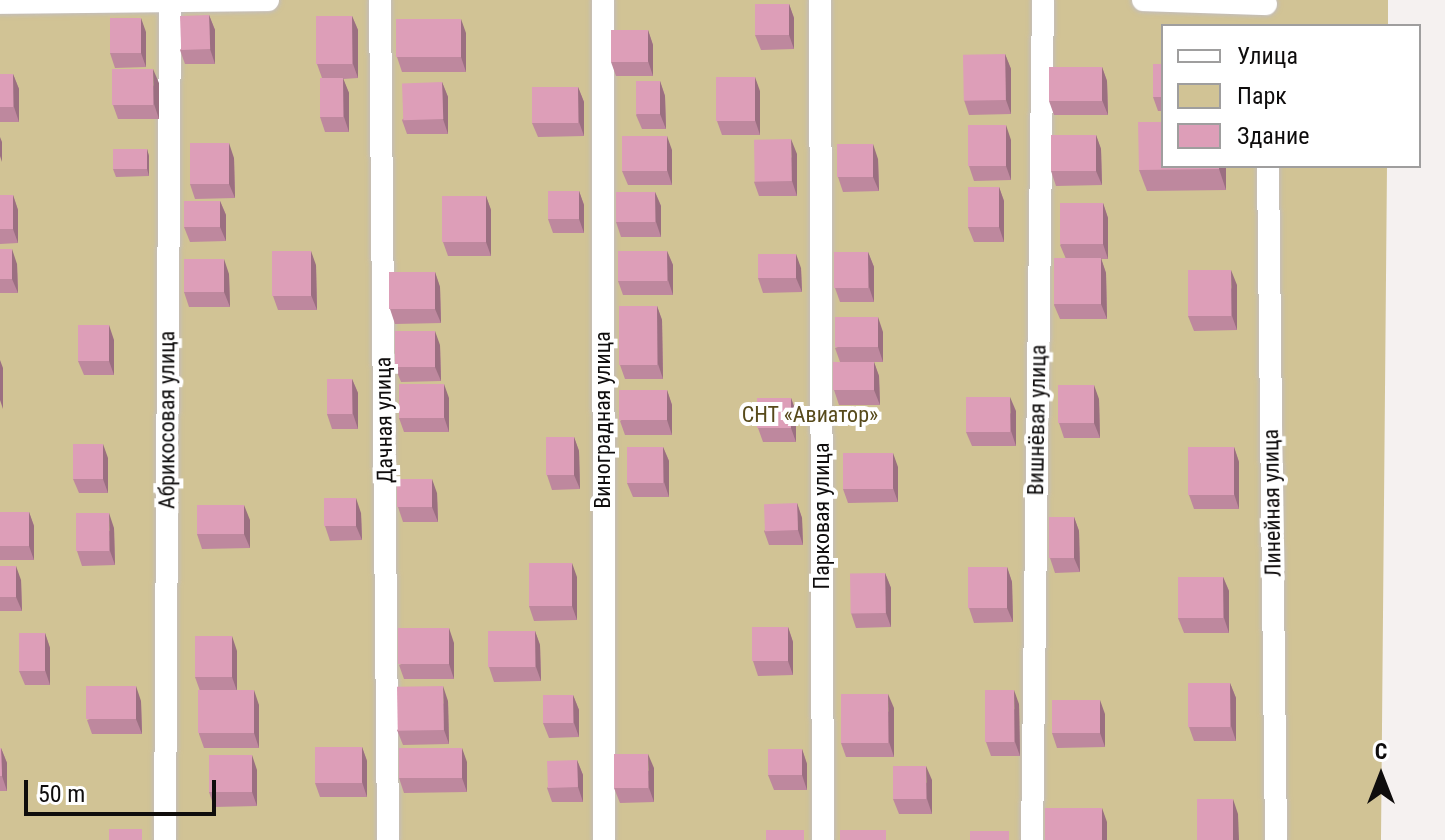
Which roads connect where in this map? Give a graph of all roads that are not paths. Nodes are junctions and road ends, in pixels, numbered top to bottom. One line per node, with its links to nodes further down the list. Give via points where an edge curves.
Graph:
1 (268, 0): 7 (street)
2 (380, 0): 12 (street, Дачная улица)
3 (603, 0): 13 (street, Виноградная улица)
4 (820, 0): 14 (street, Парковая улица)
5 (1043, 0): 15 (street, Вишнёвая улица)
6 (1143, 0): 9 (street)
7 (170, 2): 8 (street); 11 (street, Абрикосовая улица)
8 (0, 3)
9 (1266, 10)
10 (1268, 168): 16 (street, Линейная улица)
11 (165, 840)
12 (388, 840)
13 (604, 840)
14 (823, 840)
15 (1032, 840)
16 (1276, 840)

